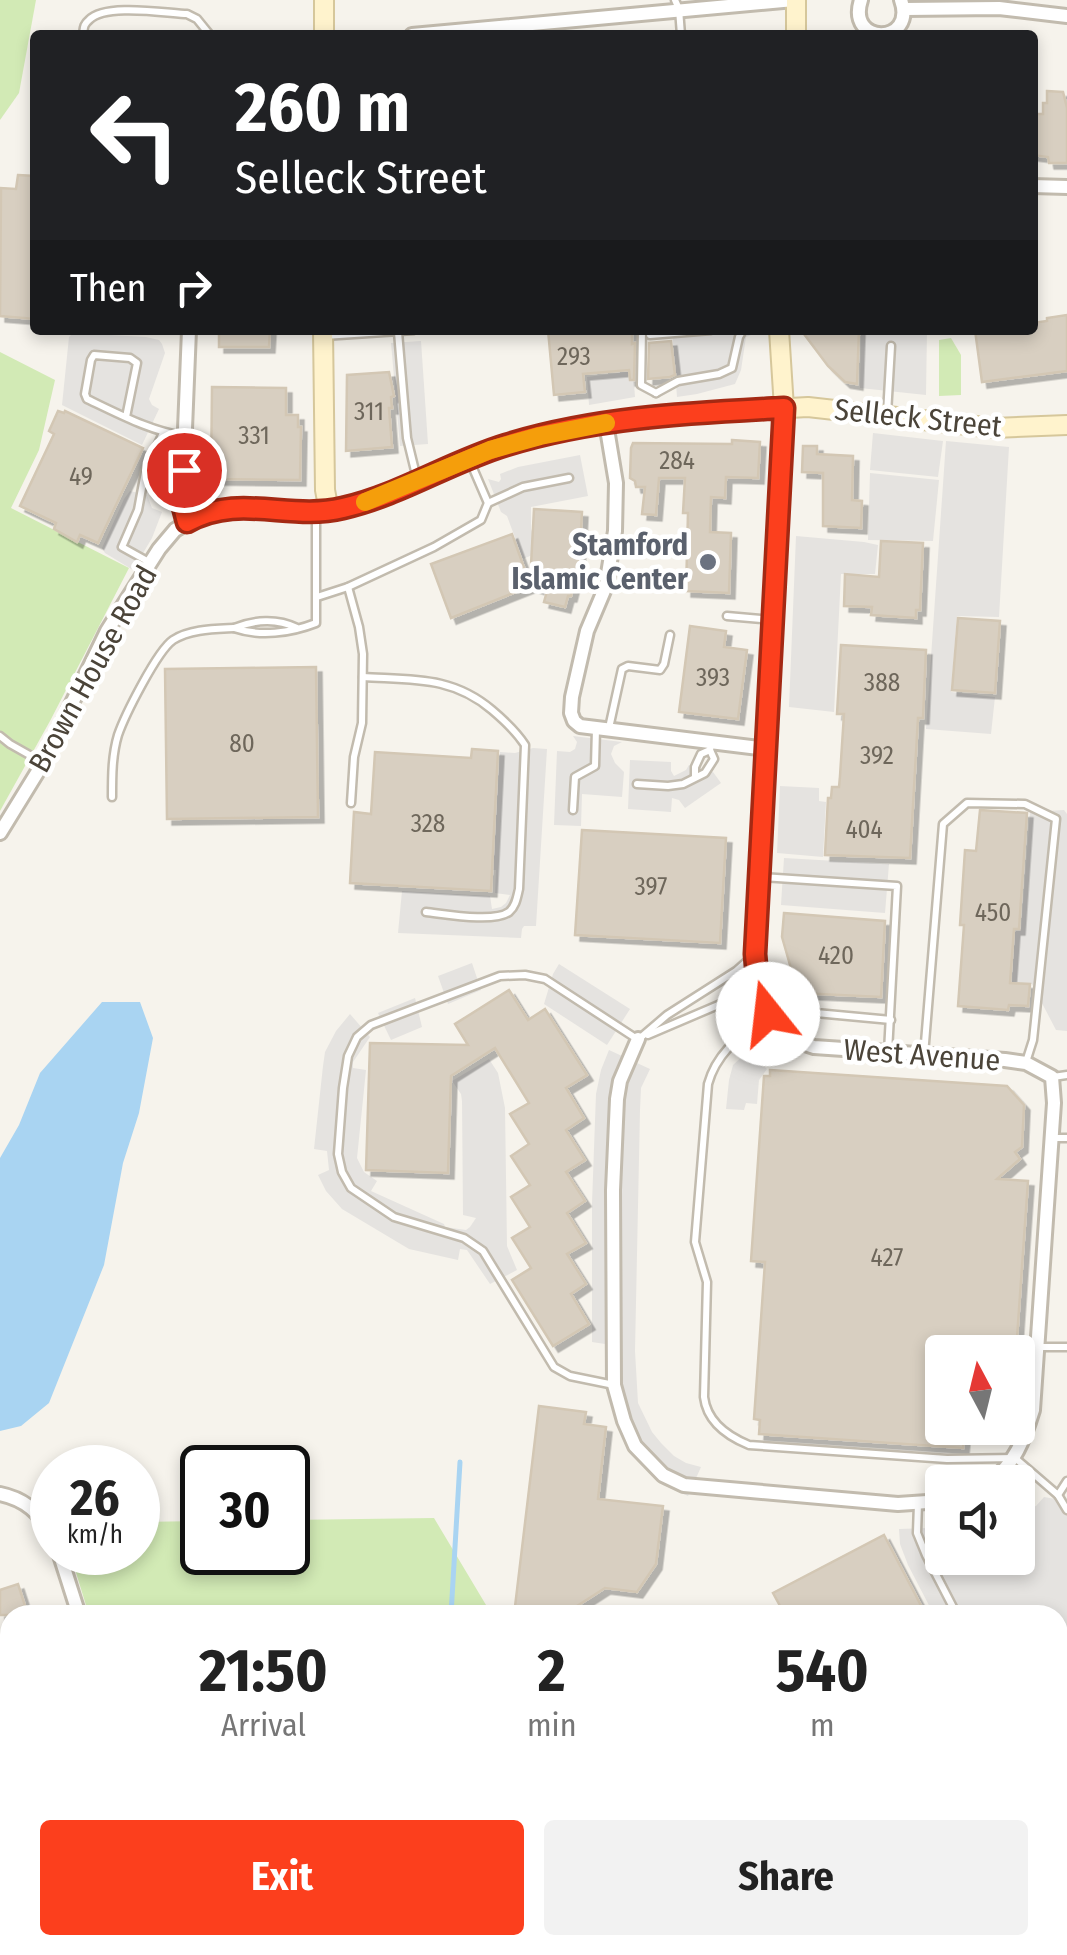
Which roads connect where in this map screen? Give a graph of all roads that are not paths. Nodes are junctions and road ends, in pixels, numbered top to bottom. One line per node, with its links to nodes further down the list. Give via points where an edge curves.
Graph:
1 (324, 0): 11 (street)
2 (795, 0): 4 (street); 14 (street)
3 (861, 0): 15 (street, via 859,18)
4 (747, 1): 5 (street)
5 (677, 4): 12 (street); 13 (lane)
6 (903, 5): 7 (street); 16 (street)
7 (1029, 5): 8 (street)
8 (1067, 16)
9 (84, 30): 10 (lane, via 89,19 114,10 187,14)
10 (206, 30)
11 (324, 30)
12 (455, 30)
13 (680, 30)
14 (796, 30)
15 (869, 30)
16 (896, 30)
17 (1038, 186): 18 (street)
18 (1067, 187)
19 (189, 335): 34 (street)
20 (323, 335): 39 (street)
21 (398, 335): 37 (lane)
22 (646, 335): 26 (lane, via 640,385)
23 (740, 335): 26 (lane, via 732,368)
24 (780, 335): 27 (street, West Avenue)
25 (891, 346): 29 (lane)
26 (656, 393): 28 (lane)
27 (784, 408): 28 (street, Selleck Street); 29 (street, Selleck Street); 45 (street, West Avenue)
28 (658, 415): 31 (street, Selleck Street)
29 (887, 416): 32 (street, Selleck Street, via 1008,428)
30 (126, 417): 30 (lane, via 137,363 94,355 86,398); 33 (lane)
31 (606, 423): 35 (street, Selleck Street); 48 (street, via 615,531 571,714 580,726)
32 (1067, 425)
33 (163, 432): 34 (lane); 41 (lane, via 122,547)
34 (186, 436): 40 (street)
35 (469, 458): 37 (street, Selleck Street); 38 (lane)
36 (569, 478): 38 (lane)
37 (417, 481): 39 (street, Selleck Street)
38 (488, 503): 42 (lane, via 481,520)
39 (323, 511): 40 (street, Selleck Street, via 230,508); 43 (lane)
40 (187, 522): 41 (street, Brown House Road)
41 (150, 563): 52 (street, Brown House Road, via 97,649)
42 (348, 588): 43 (lane); 47 (lane)
43 (317, 596): 54 (lane, via 316,623 297,628 284,621 248,622 172,640 119,734)
44 (726, 616): 45 (lane)
45 (774, 620): 51 (street, West Avenue)
46 (670, 635): 48 (lane, via 660,670 622,668)
47 (363, 677): 55 (lane); 59 (lane, via 462,689 525,745 515,905 494,917)
48 (602, 729): 50 (street); 56 (lane, via 595,766 575,776)
49 (0, 736): 52 (lane)
50 (711, 747): 51 (street); 53 (lane, via 714,758 704,773 682,784)
51 (767, 749): 58 (street, West Avenue)
52 (42, 763): 57 (street, Brown House Road)
53 (637, 784)
54 (112, 797)
55 (351, 803)
56 (573, 810)
57 (0, 833)
58 (759, 877): 60 (street, West Avenue); 64 (lane, via 897,886)
59 (426, 912)
60 (755, 954): 61 (street, West Avenue); 65 (lane)
61 (758, 988): 63 (street, West Avenue); 65 (lane)
62 (816, 1013): 64 (lane)
63 (768, 1014): 66 (street, West Avenue, via 799,1043); 76 (lane, via 729,1046 708,1084 695,1242 706,1282 710,1417 749,1446)
64 (891, 1020): 66 (lane)
65 (638, 1040): 75 (street, via 617,1099); 75 (lane, via 545,978 500,976 460,990 371,1025 358,1037 348,1056 338,1154 351,1188 394,1217 464,1238 483,1251 554,1367)
66 (888, 1052): 67 (street, West Avenue)
67 (924, 1055): 68 (street, West Avenue); 68 (lane, via 943,824 967,803 1026,804 1056,819)
68 (1026, 1064): 70 (street, West Avenue)
69 (1067, 1075): 70 (lane)
70 (1052, 1077): 71 (street)
71 (1052, 1138): 72 (lane); 73 (street)
72 (1067, 1138)
73 (1038, 1347): 74 (lane); 76 (street, via 1033,1410)
74 (1067, 1347)
75 (614, 1385): 82 (street, via 635,1446 663,1475 684,1485)
76 (1015, 1458): 77 (street); 80 (lane)
77 (1009, 1465)
78 (1067, 1481): 80 (lane)
79 (0, 1494): 83 (street)
80 (1058, 1495): 84 (lane)
81 (925, 1503): 82 (street)
82 (918, 1504): 87 (lane, via 917,1533)
83 (30, 1507)
84 (1067, 1510)
85 (67, 1575): 86 (street)
86 (77, 1605)
87 (953, 1605)

